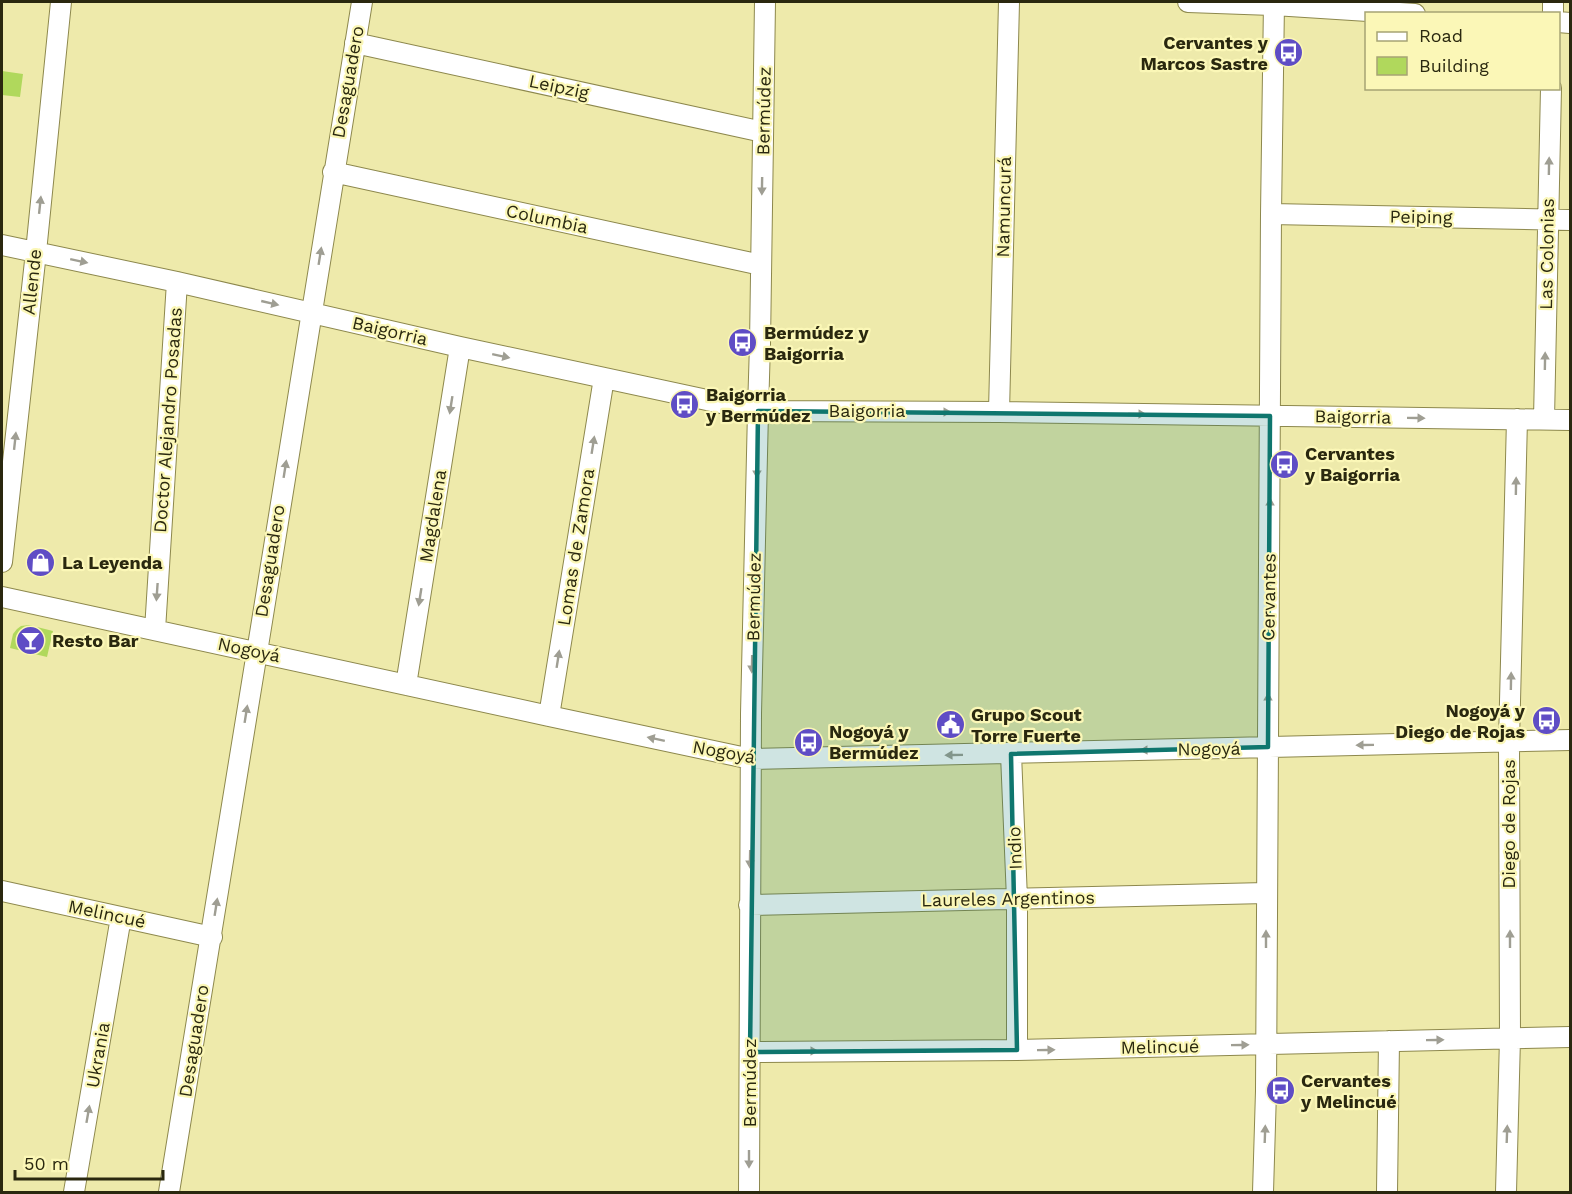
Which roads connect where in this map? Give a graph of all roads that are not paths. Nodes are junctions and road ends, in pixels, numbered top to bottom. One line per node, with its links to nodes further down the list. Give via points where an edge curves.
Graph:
1 (61, 2): 16 (street, Allende, one-way to 1)
2 (362, 2): 8 (street, Desaguadero)
3 (765, 2): 10 (street, Bermúdez)
4 (1009, 2): 23 (street, Namuncurá)
5 (1188, 2): 6 (street)
6 (1274, 3): 7 (street); 12 (street, Cervantes)
7 (1389, 12)
8 (355, 43): 10 (street, Leipzig); 11 (street, Desaguadero)
9 (1551, 90): 13 (street, Las Colonias, one-way to 9)
10 (763, 132): 17 (street, Bermúdez, one-way to 17)
11 (333, 172): 17 (street, Columbia); 19 (street, Desaguadero, one-way to 11)
12 (1271, 214): 13 (street, Peiping); 24 (street, Cervantes)
13 (1548, 219): 14 (street, Peiping); 26 (street, Las Colonias, one-way to 13)
14 (1570, 220)
15 (2, 245): 16 (street, Baigorria)
16 (36, 252): 18 (street, Baigorria, one-way to 18); 28 (street, Allende, one-way to 16)
17 (761, 266): 22 (street, Bermúdez)
18 (177, 282): 19 (street, Baigorria, one-way to 19); 30 (street, Doctor Alejandro Posadas, one-way to 30)
19 (310, 312): 20 (street, Baigorria); 31 (street, Desaguadero, one-way to 19)
20 (460, 347): 21 (street, Baigorria, one-way to 21); 32 (street, Magdalena, one-way to 32)
21 (604, 378): 22 (street, Baigorria); 33 (street, Lomas de Zamora, one-way to 21)
22 (758, 411): 23 (street, Baigorria, one-way to 23); 38 (street, Bermúdez, one-way to 38)
23 (999, 412): 24 (street, Baigorria, one-way to 24)
24 (1270, 416): 25 (street, Baigorria, one-way to 25); 36 (street, Cervantes, one-way to 24)
25 (1517, 419): 26 (street, Baigorria); 35 (street, Diego de Rojas, one-way to 25)
26 (1544, 420): 27 (street, Baigorria)
27 (1570, 420)
28 (2, 562)
29 (2, 597): 30 (street, Nogoyá)
30 (155, 630): 31 (street, Nogoyá)
31 (256, 651): 32 (street, Nogoyá); 44 (street, Desaguadero, one-way to 31)
32 (406, 686): 33 (street, Nogoyá)
33 (549, 716): 38 (street, Nogoyá, one-way to 33)
34 (1570, 740): 35 (street, Nogoyá)
35 (1509, 742): 36 (street, Nogoyá, one-way to 36); 46 (street, Diego de Rojas, one-way to 35)
36 (1268, 747): 37 (street, Nogoyá, one-way to 37); 40 (street, Cervantes)
37 (1011, 754): 38 (street, Nogoyá, one-way to 38); 41 (street, Indio)
38 (751, 759): 42 (street, Bermúdez, one-way to 42)
39 (2, 891): 43 (street, Melincué)
40 (1266, 892): 41 (street, Laureles Argentinos); 48 (street, Cervantes, one-way to 40)
41 (1017, 899): 42 (street, Laureles Argentinos); 49 (street, Indio)
42 (749, 904): 50 (street, Bermúdez)
43 (121, 917): 44 (street, Melincué); 51 (street, Ukrania, one-way to 43)
44 (212, 937): 52 (street, Desaguadero)
45 (1570, 1037): 46 (street, Melincué)
46 (1510, 1038): 47 (street, Melincué, one-way to 46); 56 (street, Diego de Rojas, one-way to 46)
47 (1389, 1041): 48 (street, Melincué); 55 (street)
48 (1266, 1044): 49 (street, Melincué, one-way to 48); 54 (street, Cervantes, one-way to 48)
49 (1017, 1050): 50 (street, Melincué, one-way to 49)
50 (750, 1052): 53 (street, Bermúdez, one-way to 53)
51 (74, 1192)
52 (169, 1192)
53 (749, 1192)
54 (1263, 1192)
55 (1387, 1192)
56 (1506, 1192)

